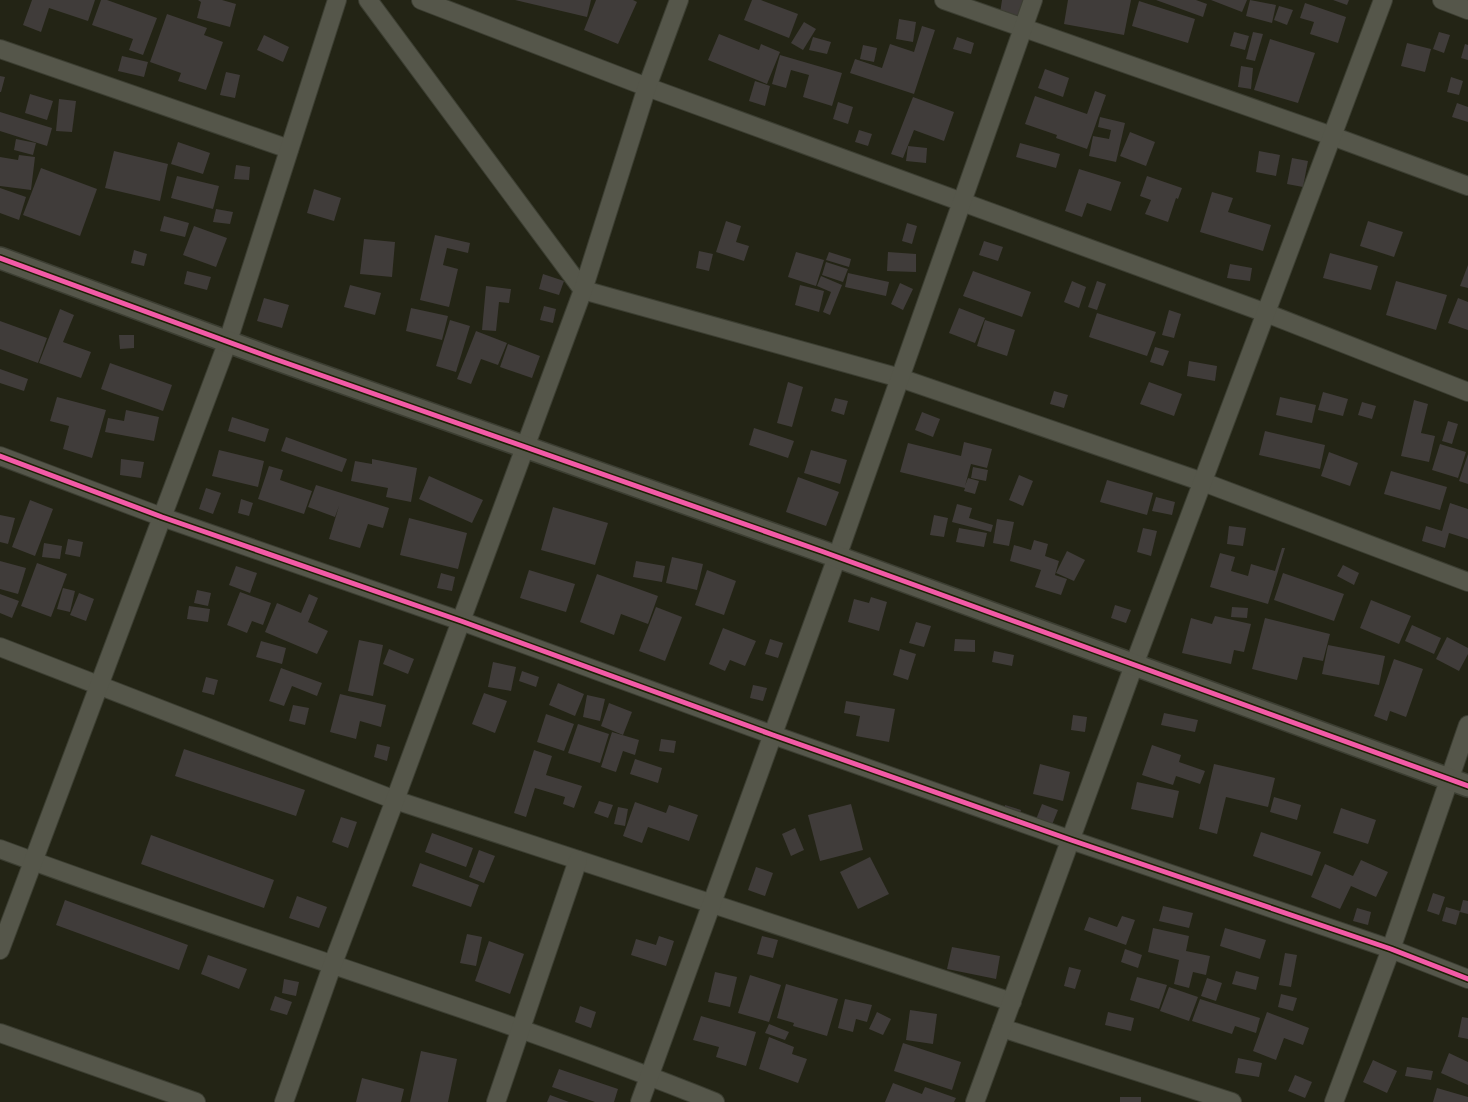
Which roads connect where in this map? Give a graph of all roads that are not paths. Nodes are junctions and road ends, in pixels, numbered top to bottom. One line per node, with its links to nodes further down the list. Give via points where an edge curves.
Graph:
1 (337, 0): 14 (street)
2 (368, 0): 18 (street)
3 (421, 0): 12 (street)
4 (679, 0): 12 (street)
5 (944, 0): 10 (street)
6 (1033, 0): 10 (street)
7 (1383, 0): 13 (street)
8 (1442, 0): 9 (street)
9 (1468, 10)
10 (1022, 28): 13 (street); 16 (street)
11 (0, 49): 14 (street)
12 (647, 87): 16 (street); 18 (street)
13 (1332, 136): 15 (street); 19 (street)
14 (289, 149): 20 (street)
15 (1468, 186)
16 (961, 203): 19 (street); 21 (street)
17 (0, 258): 20 (street)
18 (583, 290): 21 (street); 23 (street)
19 (1266, 313): 22 (street); 25 (street)
20 (228, 341): 23 (street); 26 (street)
21 (900, 378): 25 (street); 27 (street)
22 (1468, 392)
23 (526, 447): 27 (street); 29 (street)
24 (0, 456): 26 (street)
25 (1203, 482): 28 (street); 31 (street)
26 (162, 517): 29 (street); 32 (street)
27 (837, 557): 31 (street); 34 (street)
28 (1468, 582)
29 (462, 621): 34 (street); 36 (street)
30 (0, 647): 32 (street)
31 (1134, 665): 35 (street); 37 (street)
32 (99, 686): 36 (street); 40 (street)
33 (1468, 725): 35 (street)
34 (773, 735): 37 (street); 41 (street)
35 (1458, 783): 42 (street)
36 (395, 800): 39 (street); 44 (street)
37 (1071, 840): 42 (street); 46 (street)
38 (0, 849): 40 (street)
39 (578, 860): 41 (street); 48 (street)
40 (33, 861): 43 (street); 44 (street)
41 (711, 905): 46 (street); 50 (street)
42 (1391, 949): 45 (street); 58 (street)
43 (0, 950)
44 (332, 966): 48 (street); 52 (street)
45 (1468, 979)
46 (1012, 1002): 47 (street)
47 (1002, 1028): 56 (street); 57 (street)
48 (521, 1029): 50 (street); 53 (street)
49 (0, 1033): 51 (street)
50 (649, 1076): 54 (street); 55 (street)
51 (196, 1102)
52 (284, 1102)
53 (496, 1102)
54 (640, 1102)
55 (715, 1102)
56 (975, 1102)
57 (1232, 1102)
58 (1334, 1102)

